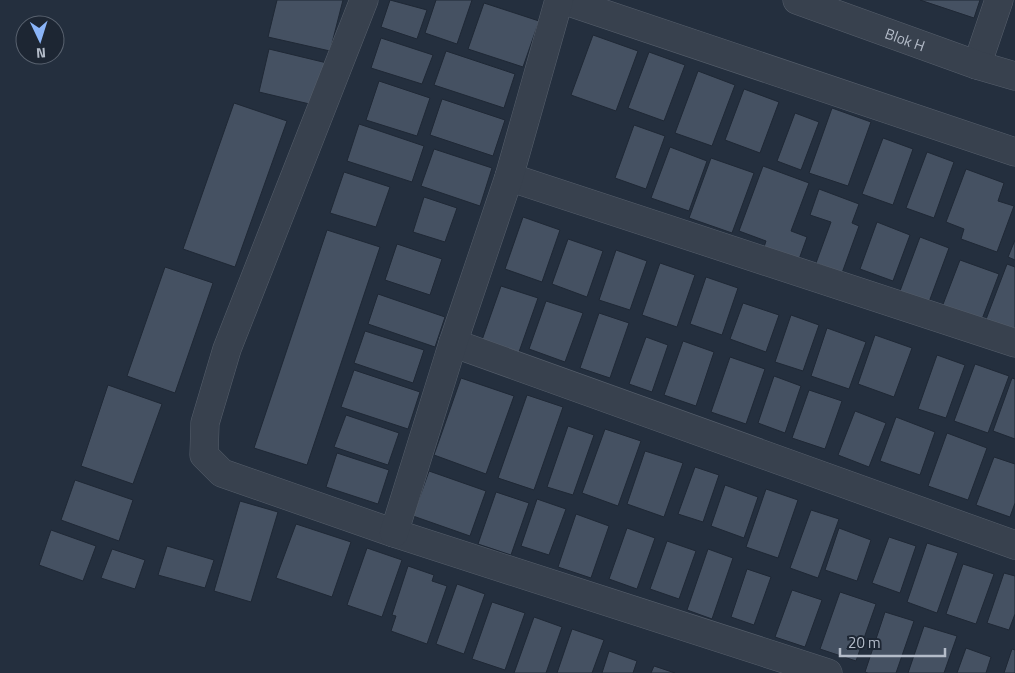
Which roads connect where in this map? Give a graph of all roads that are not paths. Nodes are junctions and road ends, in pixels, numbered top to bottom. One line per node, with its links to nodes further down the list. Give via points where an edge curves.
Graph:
1 (364, 0): 13 (street, via 227,349 205,423 204,454 222,473)
2 (559, 0): 10 (street)
3 (563, 0): 9 (street)
4 (797, 0): 6 (street, Blok H)
5 (999, 0): 7 (street)
6 (838, 7): 7 (street, Blok H)
7 (977, 65): 8 (street, Blok H)
8 (1015, 76)
9 (1015, 152)
10 (509, 177): 11 (street); 12 (street)
11 (453, 343): 13 (street); 14 (street)
12 (1015, 343)
13 (394, 533): 15 (street)
14 (1015, 545)
15 (828, 673)

